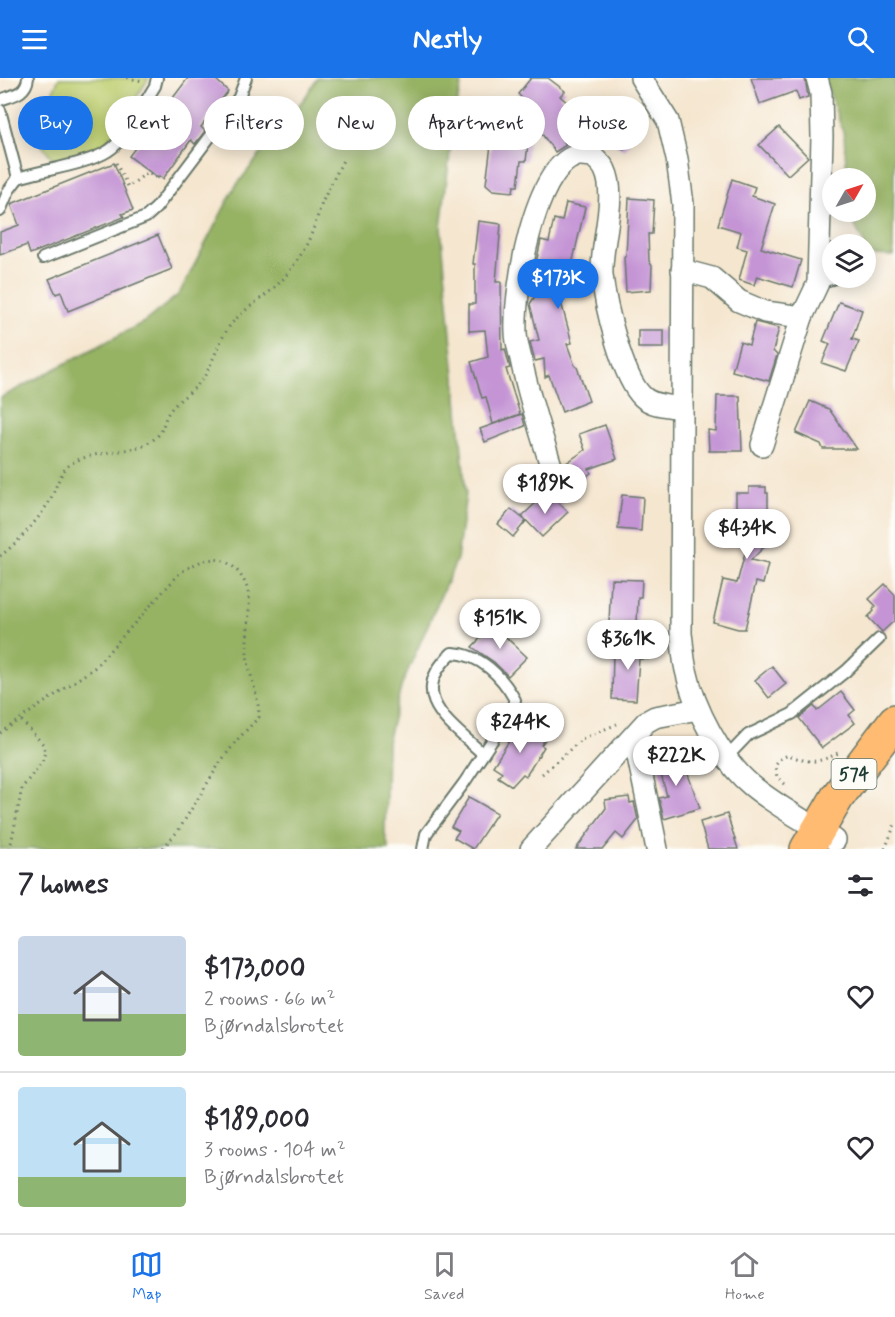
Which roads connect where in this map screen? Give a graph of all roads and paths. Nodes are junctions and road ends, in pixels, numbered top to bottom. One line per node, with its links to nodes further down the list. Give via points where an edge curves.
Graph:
1 (28, 78): 7 (lane, via 21,92)
2 (157, 78): 6 (lane)
3 (246, 78): 12 (lane, via 239,98)
4 (641, 78): 16 (street, via 668,122 678,159 683,204)
5 (817, 78): 14 (street, via 821,93)
6 (149, 96)
7 (0, 100)
8 (0, 110): 11 (lane)
9 (110, 150): 11 (lane); 12 (path, via 128,187 148,172)
10 (344, 158): 22 (path, via 297,261 281,281 229,327 201,381 171,409 161,432 142,445 71,464 33,523)
11 (18, 178): 13 (lane)
12 (171, 188): 15 (lane, via 146,217)
13 (0, 211)
14 (825, 234)
15 (43, 258)
16 (682, 270): 18 (street, via 712,278 739,301 765,312); 19 (street)
17 (822, 287): 18 (street)
18 (802, 317): 20 (street)
19 (682, 408): 21 (street, via 659,405 643,397 630,379 613,332 602,274 610,191 605,169 593,156 576,155 562,164 546,186 526,242 519,288 516,333 524,376); 24 (street, via 681,633 686,670)
20 (762, 445)
21 (551, 466)
22 (0, 556)
23 (879, 639): 33 (lane, via 792,714 748,735)
24 (698, 709): 25 (street); 33 (street)
25 (655, 717): 29 (street); 34 (path, via 634,717 582,740)
26 (20, 719): 28 (path); 38 (path, via 43,744 45,752 22,788); 39 (path, via 94,668 178,574 192,564 223,559 235,568 246,582 249,598 248,665 259,717 221,761 181,827)
27 (895, 721): 37 (main road, 574, via 838,796)
28 (0, 733)
29 (634, 737): 41 (street); 42 (street)
30 (843, 749): 35 (path, via 817,763 789,755 781,758 775,766 777,777)
31 (895, 751): 37 (main road, 574)
32 (483, 754): 32 (lane, via 515,700 498,674 465,653 453,653 439,665 431,684 432,700 446,720); 40 (lane, via 426,834)
33 (726, 758): 37 (street, via 751,785)
34 (542, 774)
35 (792, 790)
36 (895, 824): 43 (path)
37 (822, 842)
38 (10, 849)
39 (162, 849)
40 (423, 849)
41 (531, 849)
42 (657, 849)
43 (885, 849)

